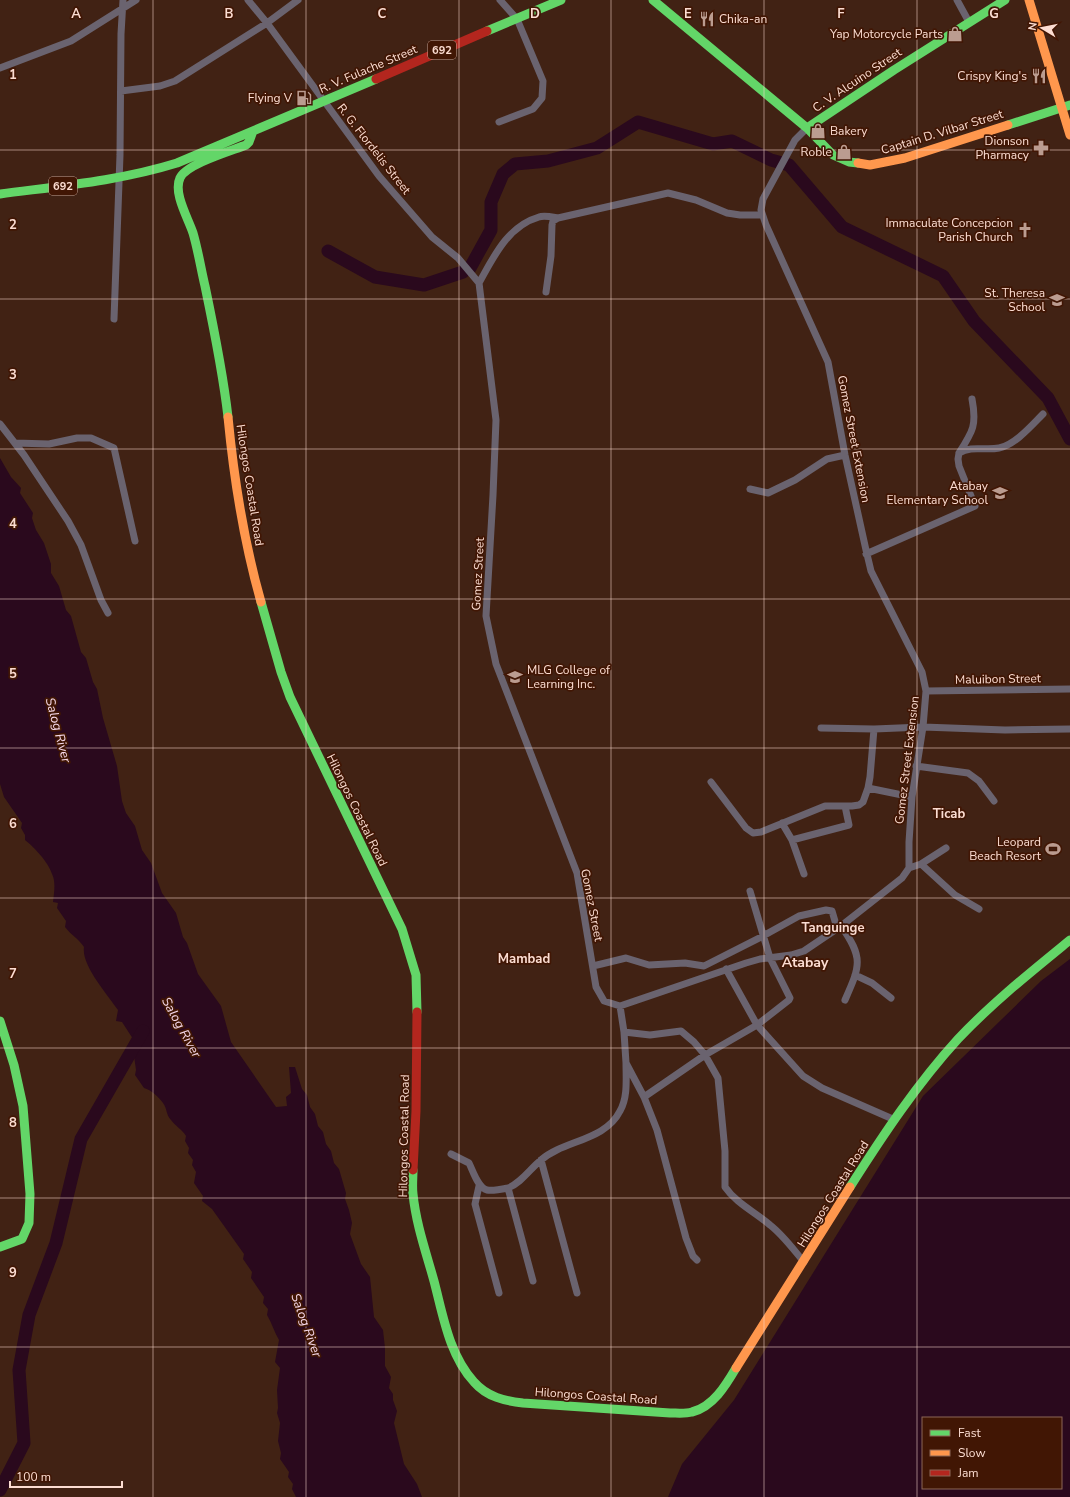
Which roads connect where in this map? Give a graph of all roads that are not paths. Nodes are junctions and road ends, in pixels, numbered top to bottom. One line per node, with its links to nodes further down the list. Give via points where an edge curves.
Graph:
1 (136, 0): 10 (street)
2 (248, 0): 13 (street, R. G. Flordelis Street)
3 (298, 0): 13 (street)
4 (500, 0): 11 (street)
5 (560, 0): 11 (street, R. V. Fulache Street / 692)
6 (653, 0): 19 (street, Captain D. Vilbar Street)
7 (957, 0): 12 (street)
8 (1005, 0): 12 (street, C. V. Alcuino Street)
9 (1029, 0): 17 (street, via 1050,69)
10 (122, 4): 14 (street, via 71,41); 15 (street)
11 (516, 19): 16 (street, R. V. Fulache Street / 692); 18 (street, via 542,81 542,98 533,109)
12 (969, 22): 19 (street, C. V. Alcuino Street)
13 (267, 23): 15 (street, via 175,81 160,86); 16 (street, R. G. Flordelis Street)
14 (0, 68)
15 (121, 91): 27 (street)
16 (323, 100): 20 (street, R. V. Fulache Street / 692); 25 (street, R. G. Flordelis Street, via 379,176 432,237 458,258)
17 (1066, 107): 19 (street, Captain D. Vilbar Street, via 905,158 870,165 849,162 833,155); 21 (street)
18 (499, 122)
19 (807, 128): 23 (street, C. V. Alcuino Street, via 795,140 763,199)
20 (252, 131): 22 (street, 692, via 160,169 126,177); 81 (street, Hilongos Coastal Road, via 246,145 184,171 179,179 178,192 193,234 206,287 225,390 241,518 281,672 303,726 402,929 416,975 418,998 413,1193 454,1350 474,1383 488,1394 505,1401 670,1413 698,1410 708,1404 728,1382)
21 (1070, 135)
22 (0, 194)
23 (762, 215): 24 (street, via 727,213 696,200 668,193); 33 (street, Gomez Street Extension, via 828,362)
24 (558, 218): 25 (street, via 540,216 517,228 499,248); 26 (street, via 552,225)
25 (479, 283): 62 (street, Gomez Street, via 496,420 486,616 496,664 577,874)
26 (546, 292)
27 (114, 318)
28 (972, 399): 32 (street, via 974,425)
29 (1043, 414): 32 (street, via 1024,433 1003,447 972,448)
30 (0, 424): 31 (street)
31 (15, 443): 35 (street, via 49,444 91,438 114,448); 37 (street, via 68,521 81,545)
32 (959, 453): 36 (street, via 959,466 974,506)
33 (845, 456): 34 (street, via 826,459 795,480 768,493); 36 (street, Gomez Street Extension)
34 (750, 489)
35 (135, 541)
36 (866, 554): 39 (street, Gomez Street Extension, via 922,672)
37 (108, 613)
38 (1070, 689): 39 (street, Maluibon Street)
39 (926, 691): 40 (street, Gomez Street Extension)
40 (922, 727): 42 (street); 43 (street); 44 (street, Gomez Street Extension)
41 (820, 728): 42 (street)
42 (874, 729): 46 (street)
43 (1070, 729)
44 (916, 766): 47 (street, Gomez Street Extension); 48 (street, via 968,772)
45 (711, 782): 50 (street, via 750,832 756,833)
46 (868, 788): 47 (street); 49 (street, via 859,805)
47 (912, 798): 54 (street, Gomez Street Extension, via 908,842)
48 (994, 801)
49 (845, 806): 50 (street, via 825,806); 51 (street, via 849,825)
50 (782, 823): 51 (street)
51 (792, 840): 55 (street)
52 (946, 848): 53 (street)
53 (921, 864): 54 (street); 57 (street, via 955,895)
54 (909, 868): 58 (street, via 902,878)
55 (804, 874)
56 (750, 891): 59 (street)
57 (979, 909)
58 (839, 927): 59 (street, via 832,911 826,910 799,916); 61 (street, via 804,950); 64 (street, via 855,945 858,959)
59 (762, 936): 61 (street); 62 (street, via 704,966 685,963 649,965 626,958)
60 (1070, 940): 74 (street, Hilongos Coastal Road, via 1003,995 971,1026 945,1054)
61 (770, 958): 63 (street); 69 (street, via 790,998)
62 (592, 966): 67 (street, Gomez Street, via 596,987 604,1001)
63 (726, 969): 67 (street); 69 (street)
64 (856, 976): 65 (street, via 872,983); 66 (street)
65 (891, 998)
66 (845, 1000)
67 (620, 1006): 70 (street)
68 (0, 1021): 79 (street, via 14,1065 23,1106 30,1194 29,1223 22,1239)
69 (757, 1025): 71 (street); 74 (street, via 804,1076 822,1088)
70 (624, 1032): 71 (street, via 650,1035 681,1031); 72 (street)
71 (704, 1055): 73 (street); 81 (street, via 718,1078 725,1151 725,1187 741,1204 772,1225)
72 (626, 1063): 73 (street); 76 (street, via 625,1098 612,1122 603,1130)
73 (644, 1097): 80 (street, via 657,1130 686,1238)
74 (895, 1120): 81 (street, Hilongos Coastal Road, via 849,1188)
75 (451, 1154): 77 (street, via 469,1163)
76 (541, 1160): 78 (street, via 529,1173); 84 (street)
77 (479, 1186): 78 (street, via 487,1190); 83 (street, via 475,1204)
78 (508, 1188): 82 (street)
79 (0, 1246)
80 (697, 1260)
81 (804, 1262)
82 (533, 1281)
83 (499, 1293)
84 (577, 1293)

